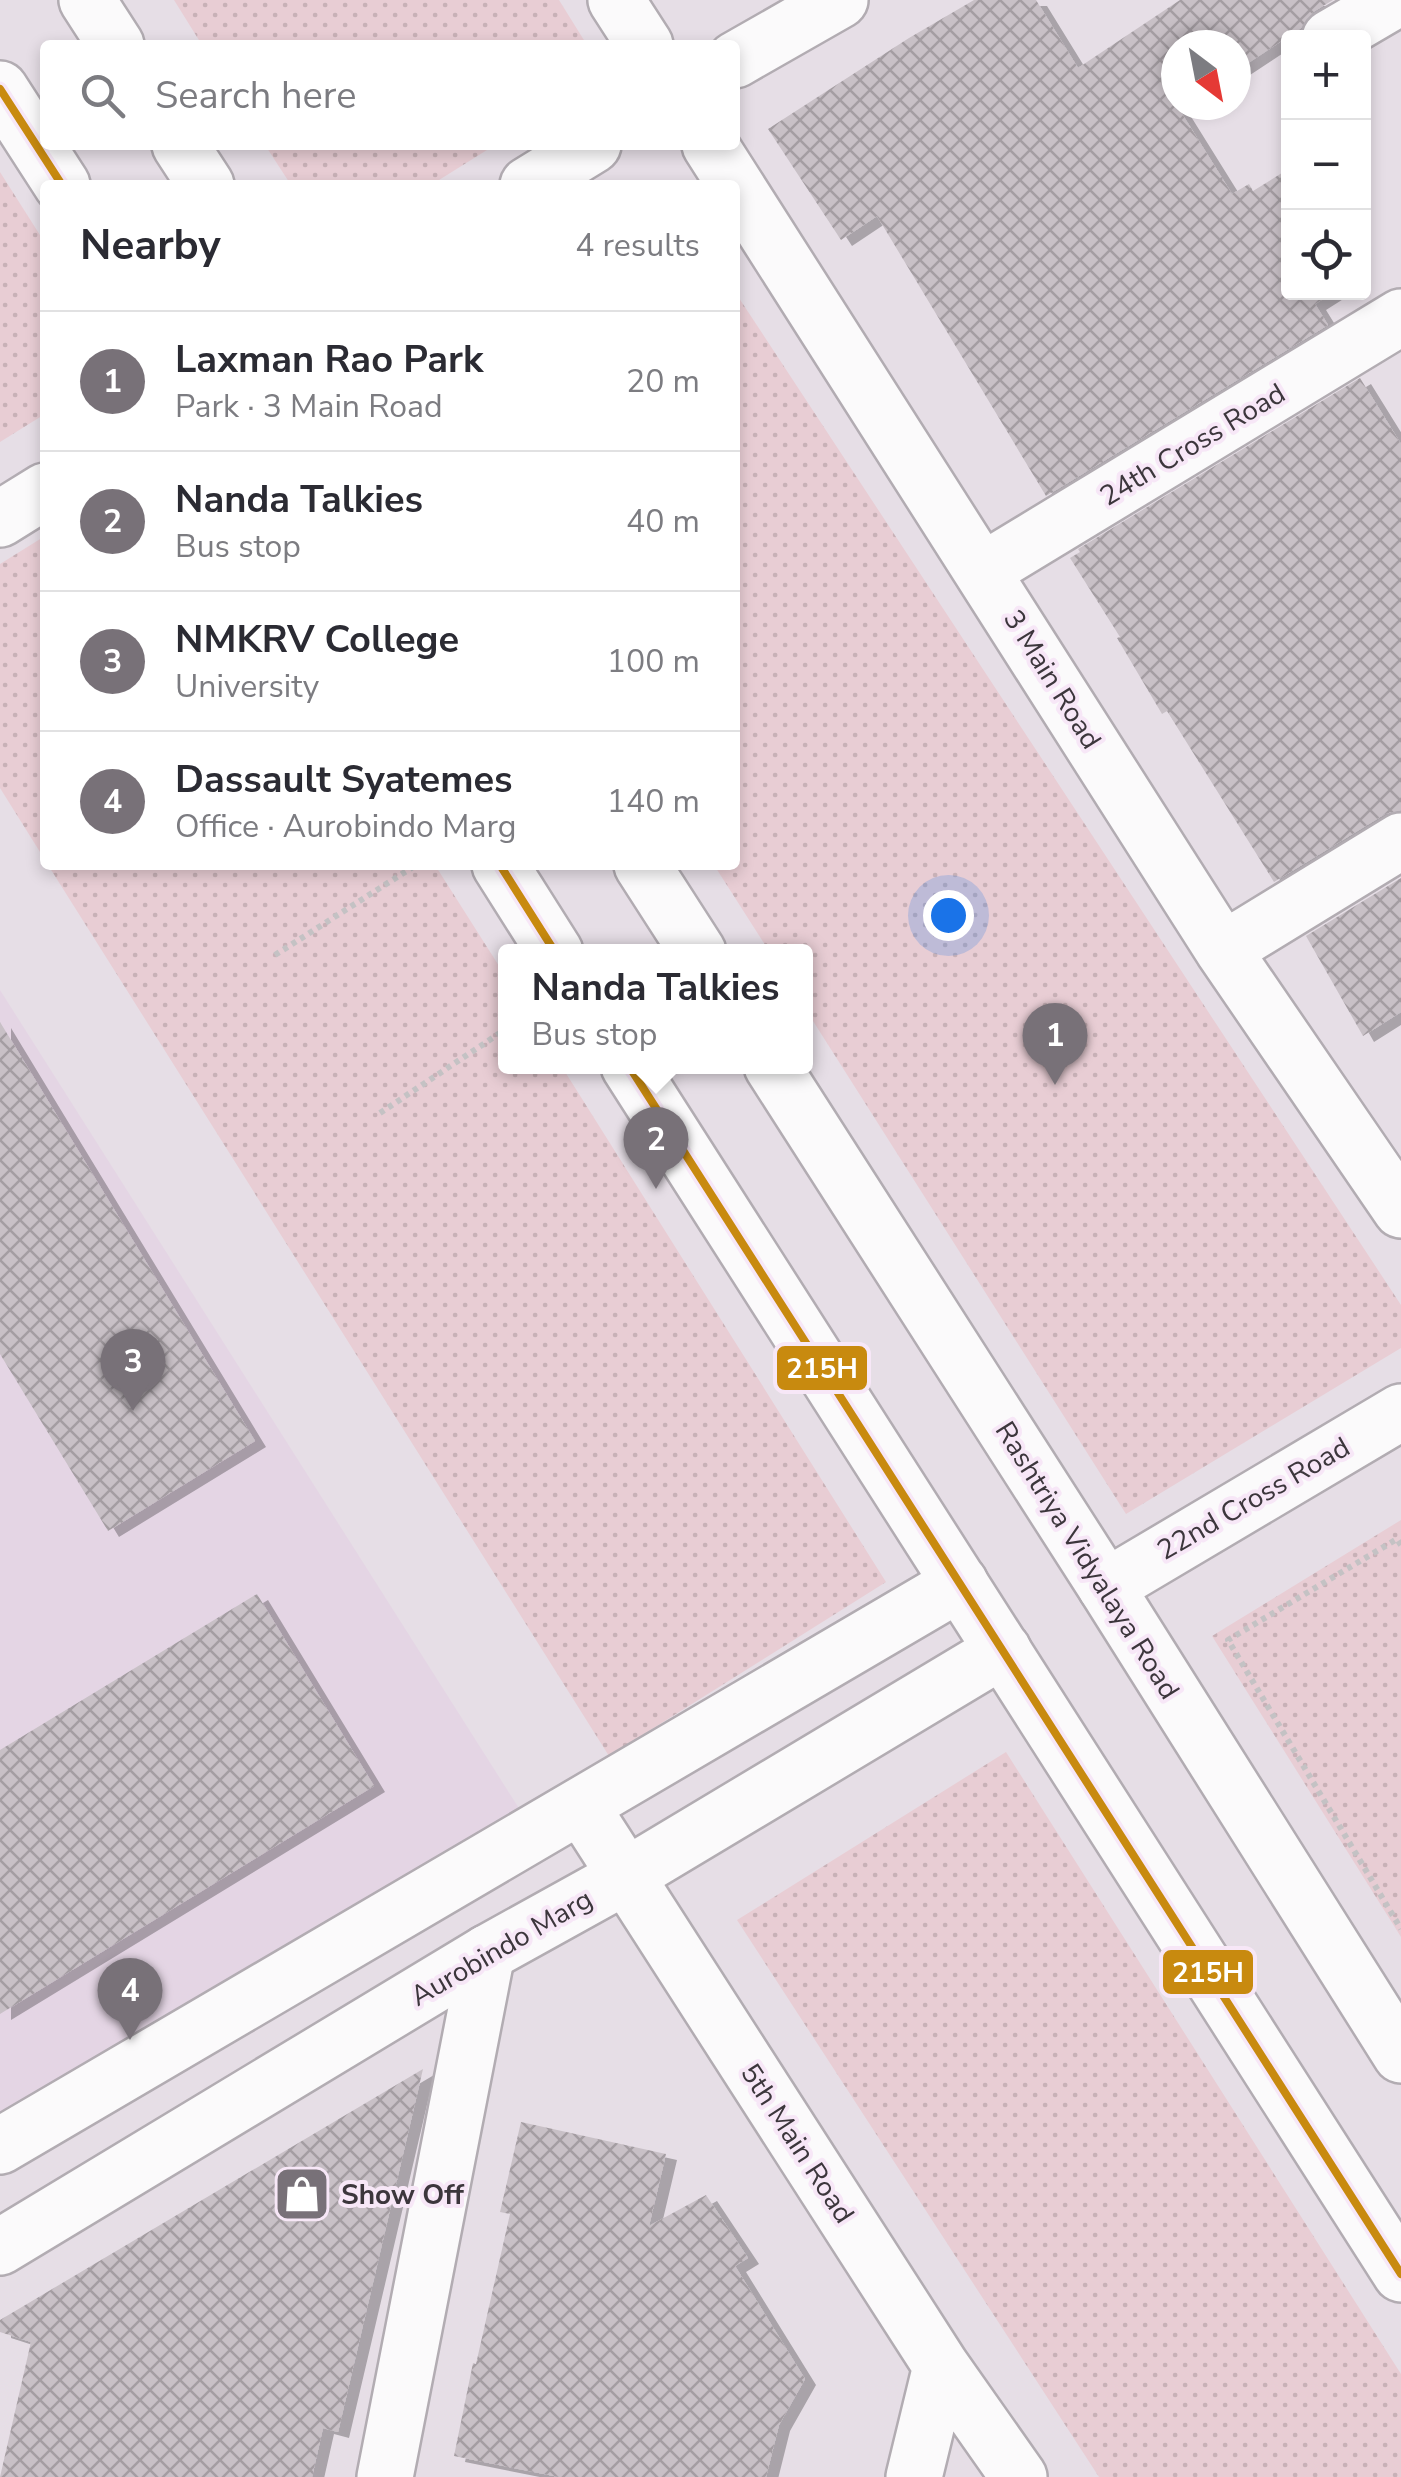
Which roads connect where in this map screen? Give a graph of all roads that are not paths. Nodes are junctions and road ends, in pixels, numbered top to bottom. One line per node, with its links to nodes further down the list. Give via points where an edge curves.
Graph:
1 (87, 0): 6 (street)
2 (616, 0): 7 (street)
3 (840, 0): 8 (street)
4 (1396, 0): 5 (street)
5 (1344, 30)
6 (113, 40)
7 (643, 40)
8 (740, 57)
9 (0, 89): 13 (street)
10 (183, 150): 14 (street)
11 (585, 150): 15 (street)
12 (713, 150): 16 (street, 3 Main Road)
13 (59, 180)
14 (203, 180)
15 (536, 180)
16 (733, 180)
17 (740, 192): 21 (street, 3 Main Road)
18 (1401, 317): 21 (street, 24th Cross Road)
19 (40, 494): 20 (street)
20 (0, 519)
21 (984, 570): 27 (street, 3 Main Road)
22 (1401, 841): 27 (street)
23 (503, 870): 25 (street)
24 (645, 870): 26 (street)
25 (550, 944)
26 (693, 944)
27 (1223, 950): 30 (street, 3 Main Road)
28 (634, 1074): 32 (street)
29 (777, 1074): 33 (street, Rashtriya Vidyalaya Road)
30 (1401, 1210)
31 (1401, 1412): 33 (street, 22nd Cross Road)
32 (960, 1582): 34 (street); 35 (street)
33 (1106, 1587): 38 (street, Rashtriya Vidyalaya Road)
34 (1004, 1650): 36 (street, Aurobindo Marg); 41 (street)
35 (580, 1806): 36 (street, 5th Main Road); 39 (street)
36 (626, 1876): 37 (street, Aurobindo Marg); 42 (street, 5th Main Road)
37 (486, 1953): 40 (street, Aurobindo Marg); 43 (street)
38 (1401, 2055)
39 (0, 2146)
40 (0, 2247)
41 (1401, 2274)
42 (942, 2366): 44 (street); 45 (street, 5th Main Road)
43 (385, 2477)
44 (914, 2477)
45 (1019, 2477)

